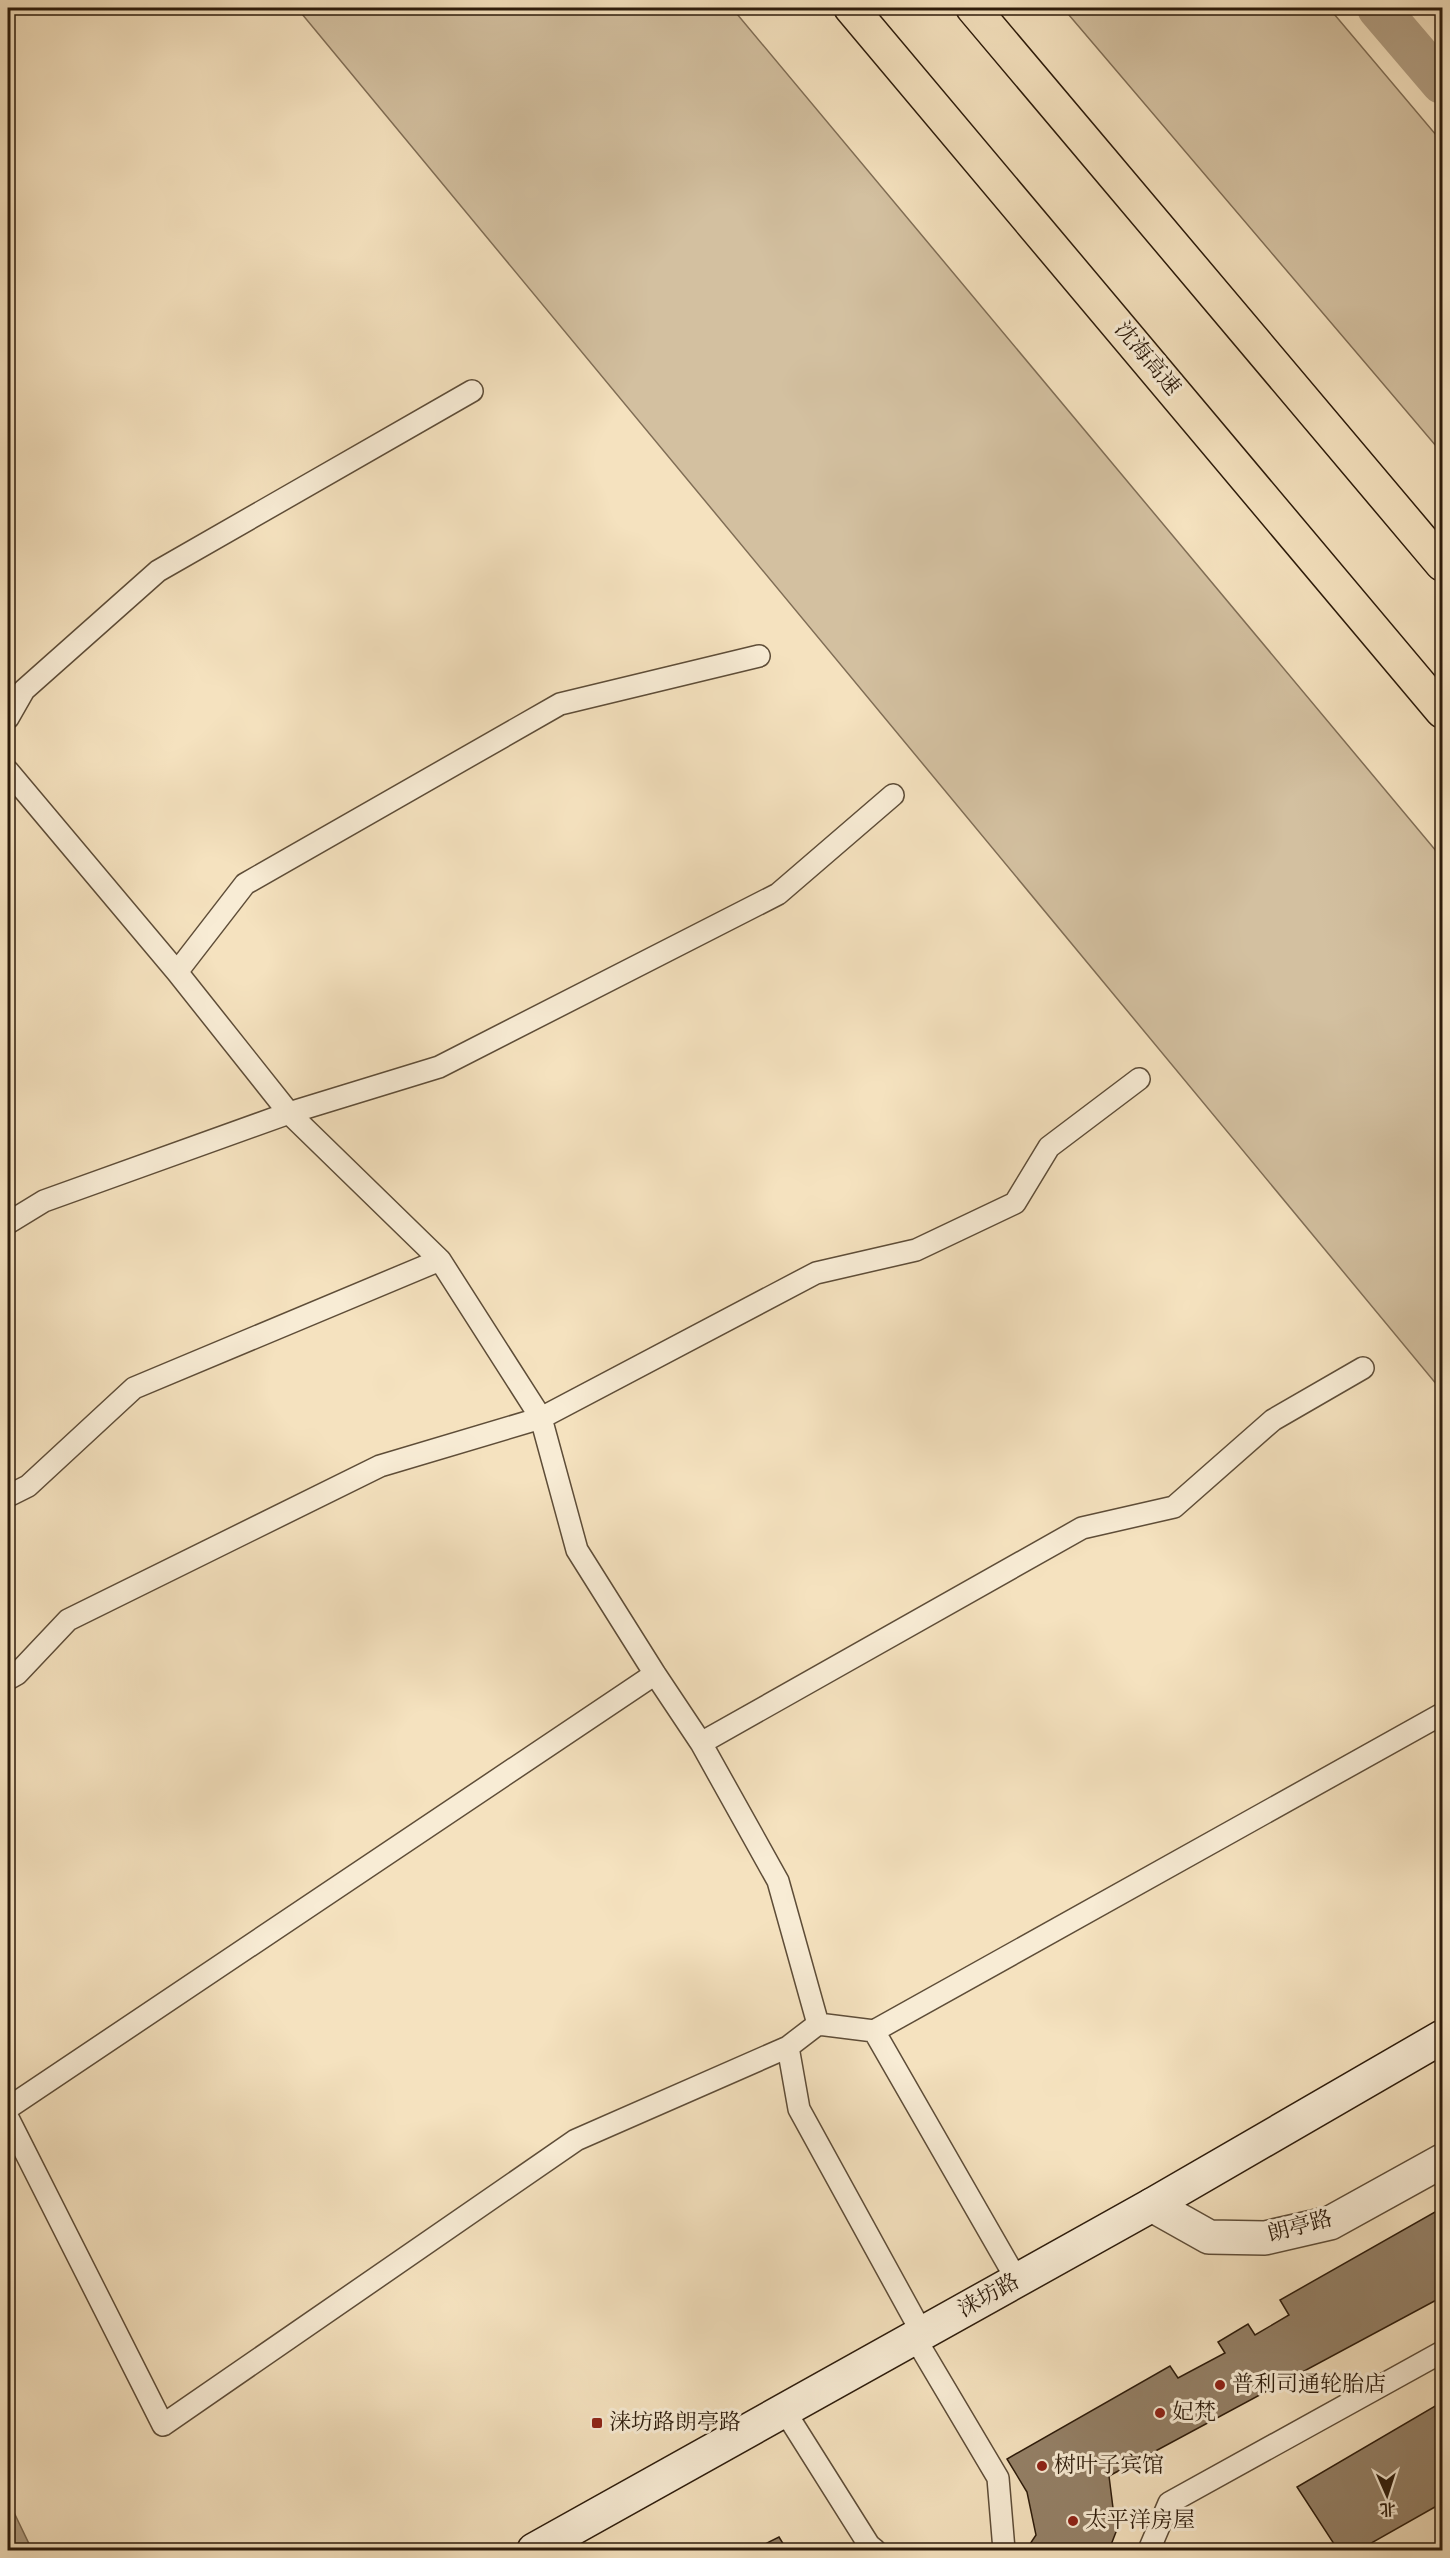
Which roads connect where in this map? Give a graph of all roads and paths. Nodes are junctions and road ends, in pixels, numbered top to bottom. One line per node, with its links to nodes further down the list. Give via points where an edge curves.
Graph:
1 (851, 8): 6 (highway, 沈海高速)
2 (973, 8): 4 (highway)
3 (472, 391): 7 (lane, via 158,571 24,690)
4 (1443, 564)
5 (759, 656): 10 (lane, via 560,704 245,884)
6 (1443, 711)
7 (8, 718)
8 (8, 771): 10 (lane)
9 (893, 795): 12 (lane, via 778,894 440,1067)
10 (177, 972): 12 (lane)
11 (1139, 1079): 16 (lane, via 1049,1147 1015,1203 916,1250 816,1273)
12 (289, 1113): 13 (lane, via 44,1201); 14 (lane)
13 (8, 1223)
14 (440, 1260): 16 (lane); 17 (lane, via 134,1388 28,1486)
15 (1363, 1368): 21 (lane, via 1273,1420 1174,1506 1082,1528)
16 (542, 1418): 18 (lane, via 577,1550); 19 (lane, via 380,1466 68,1620)
17 (8, 1496)
18 (655, 1674): 21 (lane); 26 (lane)
19 (8, 1679)
20 (1443, 1714): 23 (lane)
21 (701, 1743): 22 (lane, via 778,1881)
22 (819, 2024): 23 (lane); 25 (lane)
23 (874, 2031): 30 (lane)
24 (1443, 2037): 29 (street, 涞坊路)
25 (788, 2047): 27 (lane, via 576,2140 163,2425); 31 (lane, via 799,2109)
26 (8, 2108)
27 (8, 2118)
28 (1443, 2161): 29 (street, 朗亭路, via 1330,2223 1265,2238 1209,2237)
29 (1152, 2205): 30 (street, 涞坊路)
30 (1017, 2280): 31 (street, 涞坊路)
31 (918, 2335): 33 (street, 涞坊路); 36 (lane, via 998,2478)
32 (1443, 2352): 37 (lane, via 1169,2503)
33 (784, 2410): 34 (street, 涞坊路); 35 (lane)
34 (534, 2550)
35 (875, 2550)
36 (1004, 2550)
37 (1149, 2550)

